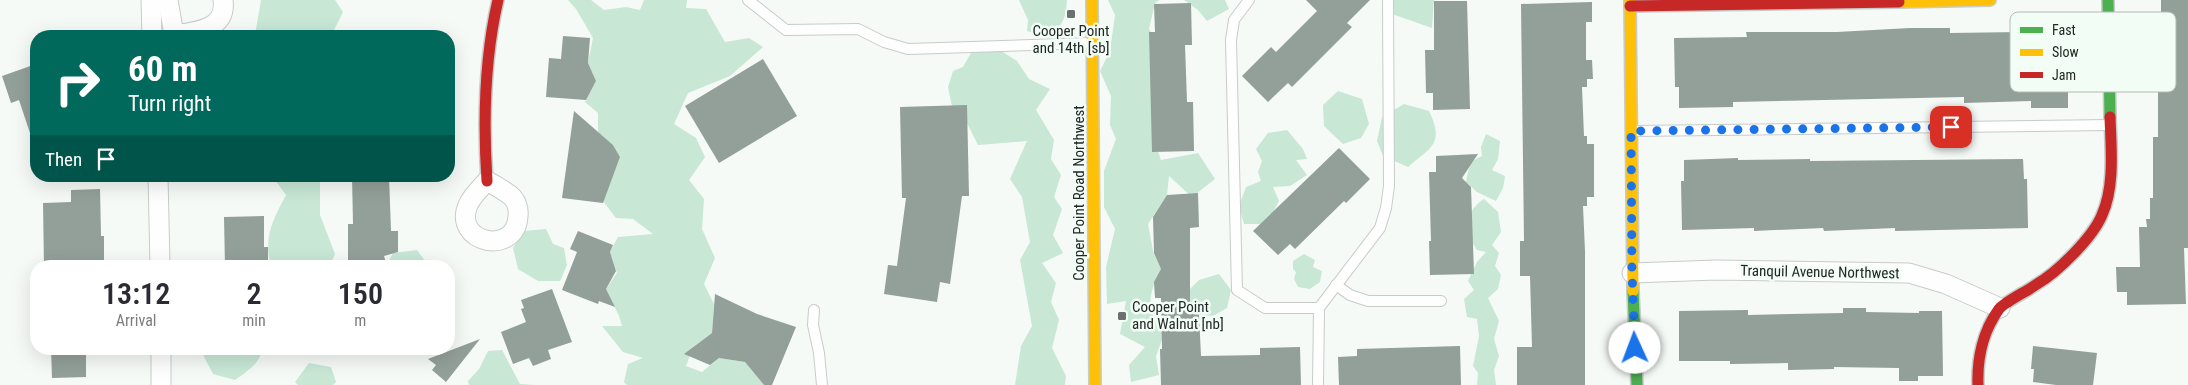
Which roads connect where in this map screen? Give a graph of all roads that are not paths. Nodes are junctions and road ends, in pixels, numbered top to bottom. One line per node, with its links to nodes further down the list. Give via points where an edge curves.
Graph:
1 (151, 0): 11 (street)
2 (168, 0): 12 (street)
3 (223, 0): 13 (street, via 222,14)
4 (498, 0): 18 (street, via 485,94)
5 (748, 0): 14 (lane, via 786,30 858,29 908,49)
6 (1092, 0): 14 (street, Cooper Point Road Northwest)
7 (1249, 0): 24 (lane, via 1234,20 1232,40 1237,290 1265,308)
8 (1388, 0): 22 (lane, via 1389,186 1386,208 1380,228)
9 (1990, 0): 10 (street)
10 (1630, 3): 17 (street)
11 (152, 30)
12 (172, 30)
13 (204, 30)
14 (1093, 42): 30 (street, Cooper Point Road Northwest)
15 (2110, 92): 16 (street)
16 (2111, 126): 17 (lane); 25 (street, via 2109,189 2102,216 2079,248 2046,279)
17 (1631, 131): 21 (street)
18 (487, 181)
19 (158, 182): 20 (street)
20 (160, 260)
21 (1632, 273): 25 (street, Tranquil Avenue Northwest, via 1716,270 1909,273 1946,284); 32 (street)
22 (1336, 285): 23 (lane, via 1350,295 1368,301); 24 (lane)
23 (1441, 301)
24 (1319, 308): 31 (lane)
25 (2000, 308): 33 (street, via 1984,338 1977,367)
26 (814, 310): 29 (lane, via 813,326)
27 (161, 355): 28 (street)
28 (161, 385)
29 (822, 385)
30 (1095, 385)
31 (1318, 385)
32 (1636, 385)
33 (1978, 385)

